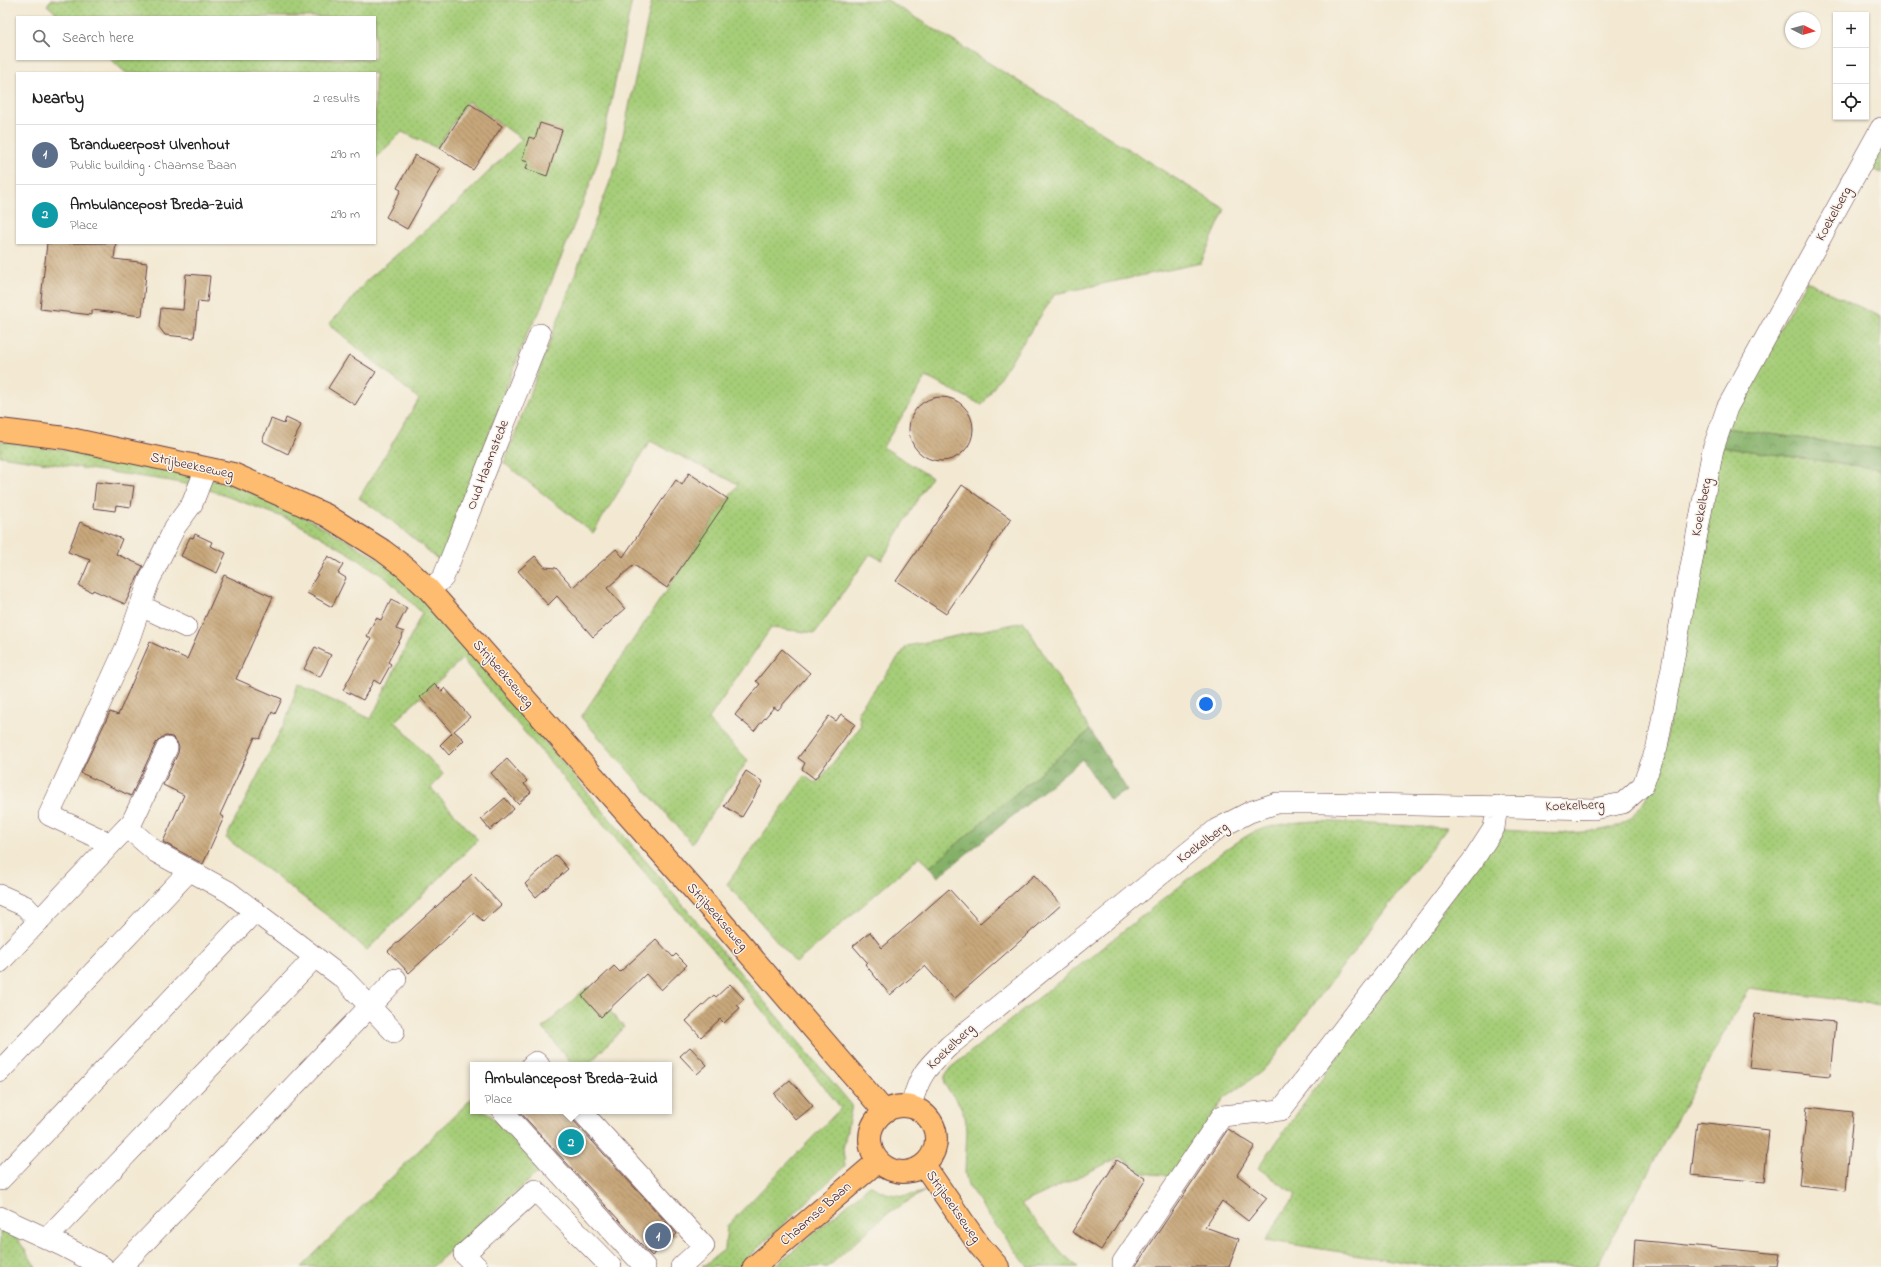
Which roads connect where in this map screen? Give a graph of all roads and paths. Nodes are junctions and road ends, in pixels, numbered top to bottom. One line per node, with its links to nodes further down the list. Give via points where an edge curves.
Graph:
1 (1881, 128): 9 (street, Koekelberg, via 1727,408 1713,449 1657,747 1643,785 1623,803 1594,809)
2 (540, 334): 5 (street, Oud Haamstede, via 444,578)
3 (0, 430): 4 (main road, Strijbeekseweg, via 66,438)
4 (206, 468): 5 (main road, Strijbeekseweg, via 233,474 326,515 382,550); 6 (street, via 192,504 175,527)
5 (429, 590): 23 (main road, Strijbeekseweg, via 702,899)
6 (140, 606): 7 (street); 11 (street, via 127,646 49,815)
7 (186, 627)
8 (167, 748): 10 (street, via 132,822)
9 (1497, 806): 22 (street, Koekelberg, via 1277,803 1250,812 1217,830 949,1046 927,1066 916,1087); 39 (street, via 1494,828 1474,860 1281,1110 1222,1116 1123,1262)
10 (127, 827): 11 (street); 12 (street, via 156,852)
11 (111, 844): 15 (street)
12 (189, 871): 14 (street, via 229,892); 21 (street)
13 (0, 895): 15 (street, via 25,906)
14 (255, 911): 16 (street); 28 (street)
15 (40, 921): 17 (street)
16 (315, 957): 19 (street, via 344,979); 30 (street)
17 (0, 962)
18 (396, 979): 19 (street)
19 (370, 1006): 20 (street); 32 (street)
20 (394, 1032)
21 (0, 1071)
22 (911, 1106): 23 (main road, via 897,1106); 27 (main road, via 922,1111 930,1120 935,1132 936,1144)
23 (884, 1111): 26 (main road, via 870,1129 869,1140)
24 (505, 1114): 35 (street, via 525,1147)
25 (584, 1114): 36 (street, via 704,1246)
26 (878, 1161): 27 (main road, via 888,1169 900,1172); 37 (main road, Chaamse Baan)
27 (924, 1165): 38 (main road, Strijbeekseweg, via 979,1245)
28 (0, 1180)
29 (0, 1217): 30 (street)
30 (47, 1238): 31 (street)
31 (103, 1267)
32 (121, 1267)
33 (476, 1267): 34 (street, via 464,1254 535,1190)
34 (611, 1267)
35 (645, 1267)
36 (682, 1267)
37 (754, 1267)
38 (998, 1267)
39 (1123, 1267)

